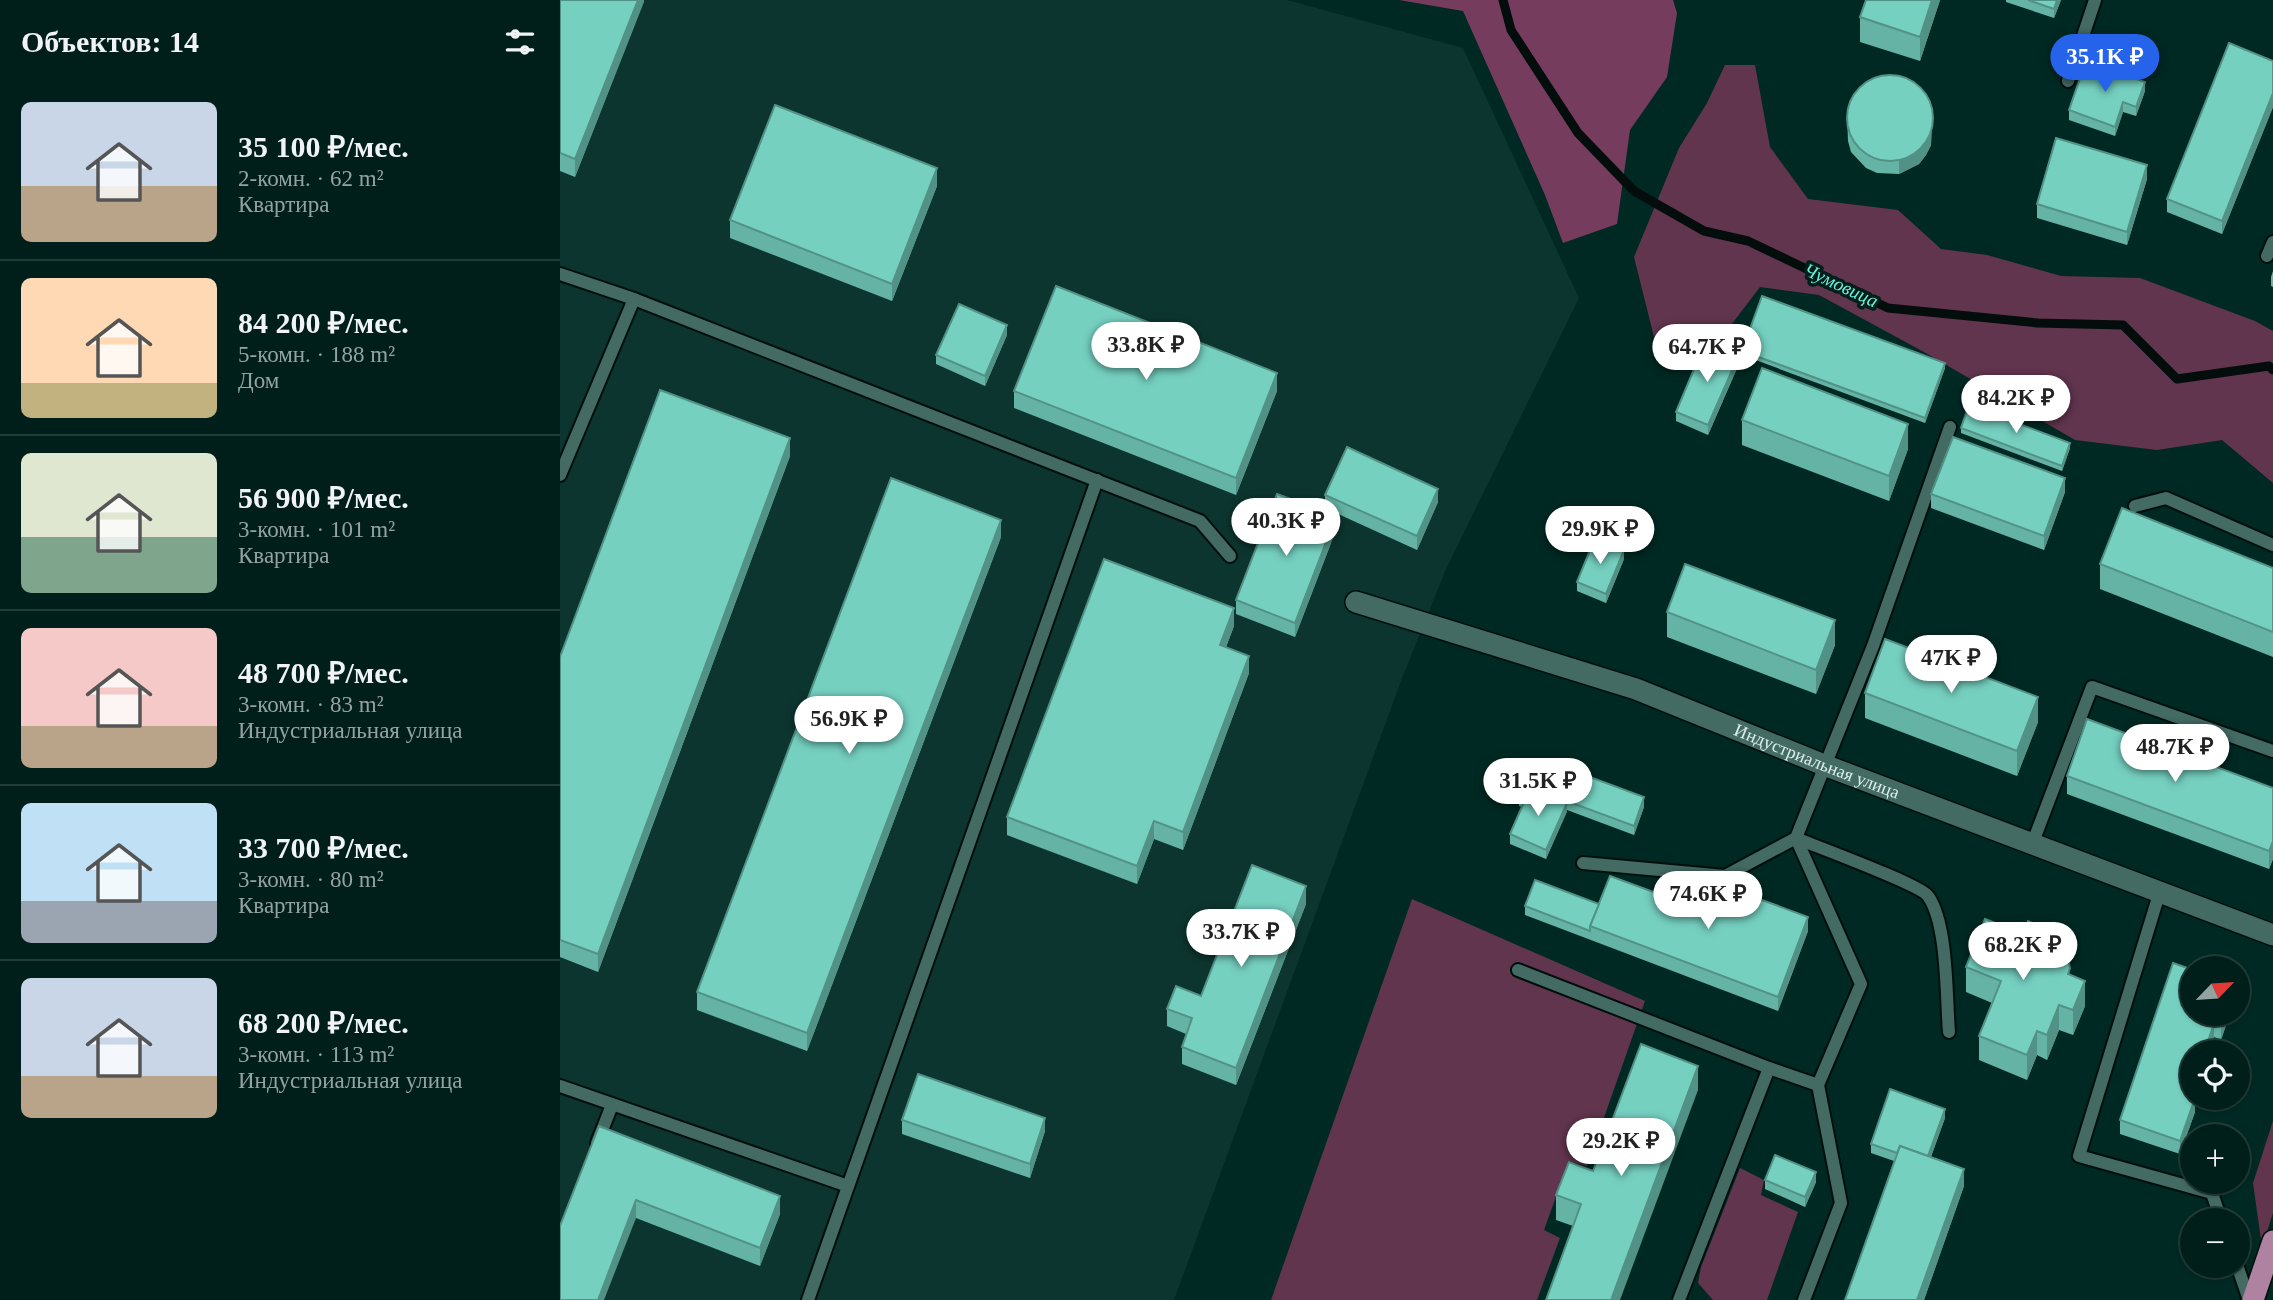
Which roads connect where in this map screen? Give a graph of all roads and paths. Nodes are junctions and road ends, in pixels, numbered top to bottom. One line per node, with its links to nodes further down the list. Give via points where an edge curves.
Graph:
1 (2095, 0): 2 (lane)
2 (2068, 81)
3 (2273, 242): 4 (lane)
4 (2267, 256)
5 (560, 274): 6 (lane)
6 (634, 299): 8 (lane); 9 (lane)
7 (1950, 427): 15 (lane, via 1879,649)
8 (560, 475)
9 (1097, 480): 12 (lane, via 1200,521); 28 (lane)
10 (2135, 506): 11 (lane, via 2166,498)
11 (2273, 545)
12 (1230, 556)
13 (1356, 602): 15 (street, Индустриальная улица, via 1636,689)
14 (2273, 751): 17 (lane, via 2092,687)
15 (1824, 765): 16 (lane); 17 (street, Индустриальная улица)
16 (1796, 838): 18 (lane, via 1725,876); 22 (lane, via 1926,894 1940,918); 25 (lane, via 1861,984)
17 (2033, 842): 19 (street, Индустриальная улица)
18 (1583, 863)
19 (2160, 891): 20 (street, Индустриальная улица); 29 (lane, via 2079,1156 2212,1193)
20 (2273, 935)
21 (1518, 970): 23 (lane)
22 (1949, 1032)
23 (1769, 1068): 25 (lane); 33 (lane)
24 (560, 1086): 26 (lane)
25 (1818, 1086): 34 (lane, via 1841,1203)
26 (612, 1105): 27 (lane); 28 (lane)
27 (591, 1156)
28 (848, 1186): 32 (lane)
29 (2217, 1208)
30 (2273, 1241): 35 (main road)
31 (2242, 1278): 35 (lane)
32 (808, 1300)
33 (1679, 1300)
34 (1804, 1300)
35 (2251, 1300)

